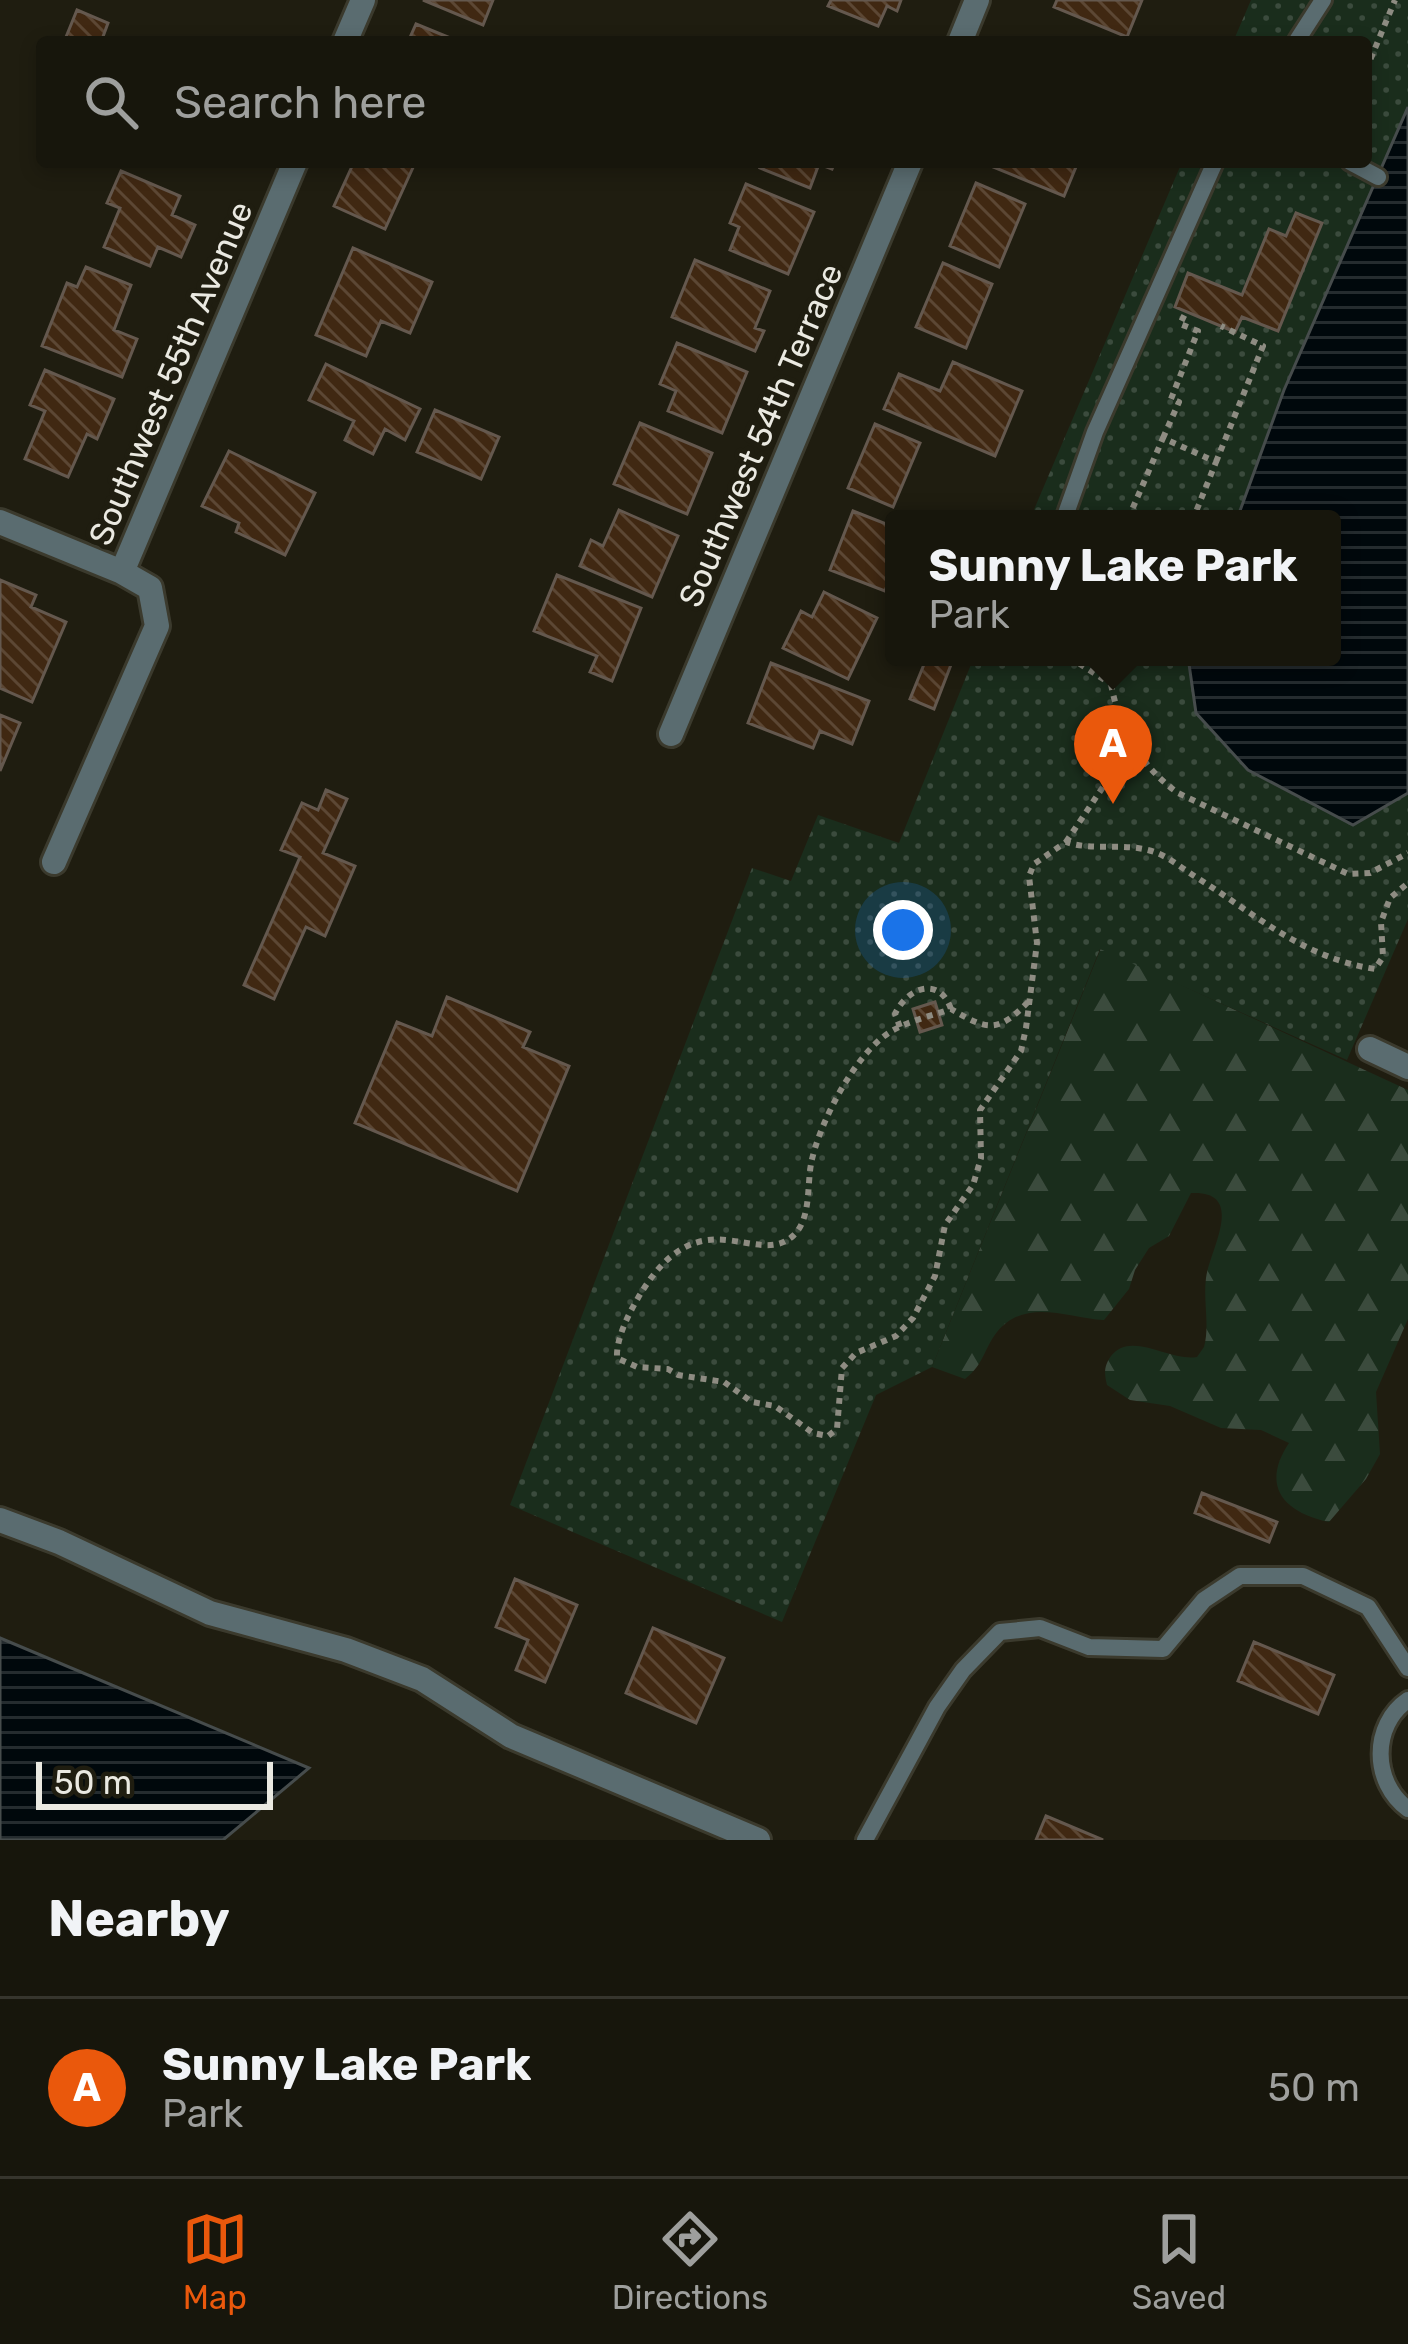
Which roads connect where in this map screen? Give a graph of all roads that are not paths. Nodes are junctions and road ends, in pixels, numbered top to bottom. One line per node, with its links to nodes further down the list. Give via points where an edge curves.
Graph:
1 (363, 0): 4 (street)
2 (977, 0): 5 (street)
3 (1323, 0): 6 (lane)
4 (348, 36)
5 (962, 36)
6 (1300, 36)
7 (292, 168): 14 (street, Southwest 55th Avenue)
8 (907, 168): 15 (street, Southwest 54th Terrace)
9 (1212, 168): 12 (lane)
10 (1361, 168): 11 (lane)
11 (1378, 177)
12 (1067, 510)
13 (0, 522): 14 (street)
14 (122, 572): 16 (street, Southwest 55th Avenue, via 150,588 157,626)
15 (671, 734)
16 (53, 862)
17 (1370, 1049): 18 (street)
18 (1408, 1067)
19 (0, 1520): 23 (street, via 210,1613 422,1679 512,1736)
20 (1408, 1668): 24 (lane, via 1368,1607 1303,1576 1240,1576 1204,1600 1163,1648 1089,1647 1040,1628 1000,1632 937,1707)
21 (1408, 1700): 22 (lane, via 1385,1728 1380,1755 1385,1782)
22 (1408, 1809)
23 (758, 1840)
24 (865, 1840)

